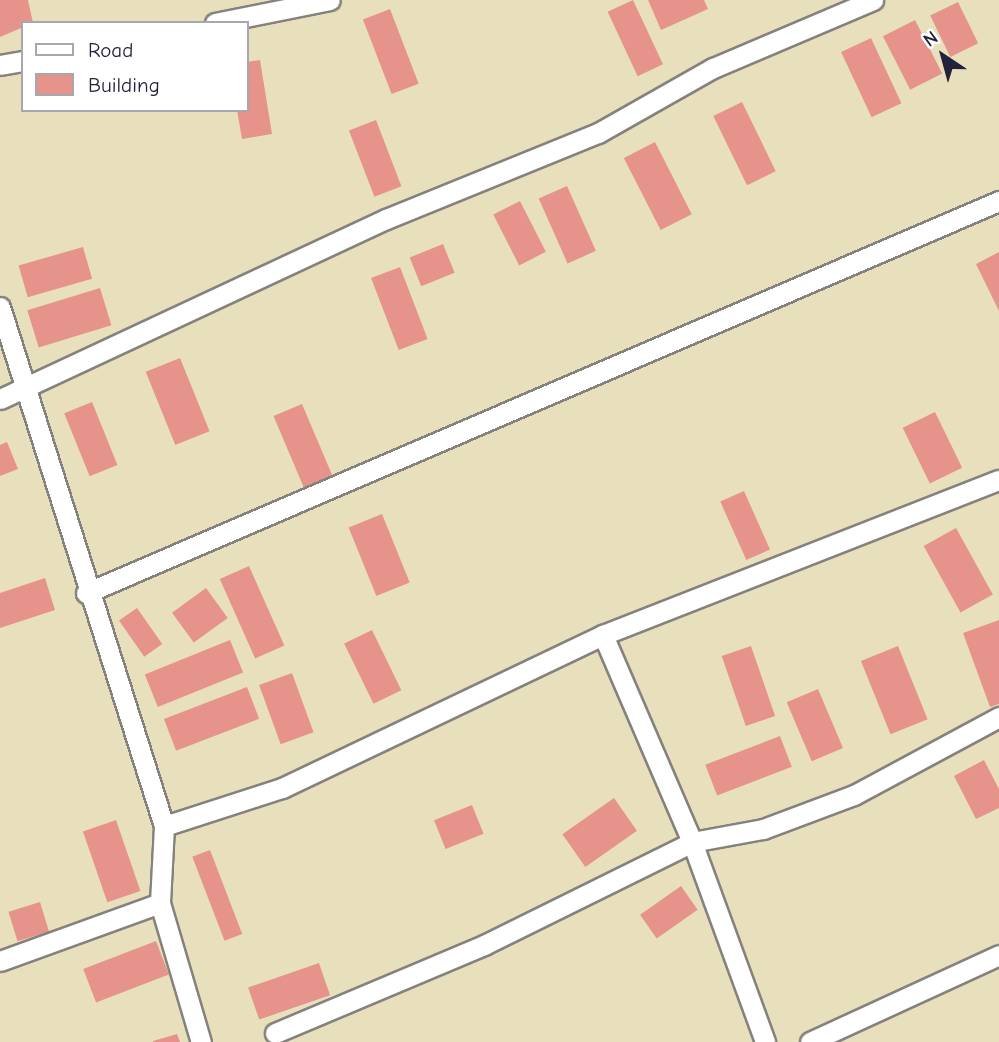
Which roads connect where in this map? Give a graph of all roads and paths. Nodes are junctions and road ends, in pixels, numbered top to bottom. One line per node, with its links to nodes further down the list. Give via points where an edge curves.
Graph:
1 (330, 0): 3 (street)
2 (873, 0): 8 (street, via 713,68 598,133 386,219)
3 (225, 21)
4 (21, 61): 5 (street)
5 (0, 65)
6 (999, 201): 11 (street)
7 (0, 307): 8 (street)
8 (22, 388): 9 (street); 11 (street)
9 (0, 399)
10 (999, 480): 12 (street)
11 (86, 593): 14 (street)
12 (603, 635): 14 (street, via 282,788); 15 (street)
13 (999, 717): 15 (street, via 854,795 763,829)
14 (164, 826): 16 (street)
15 (692, 842): 19 (street, via 484,945); 21 (street)
16 (160, 903): 18 (street); 20 (street)
17 (999, 955): 22 (street)
18 (0, 961)
19 (275, 1033)
20 (201, 1042)
21 (765, 1042)
22 (810, 1042)

